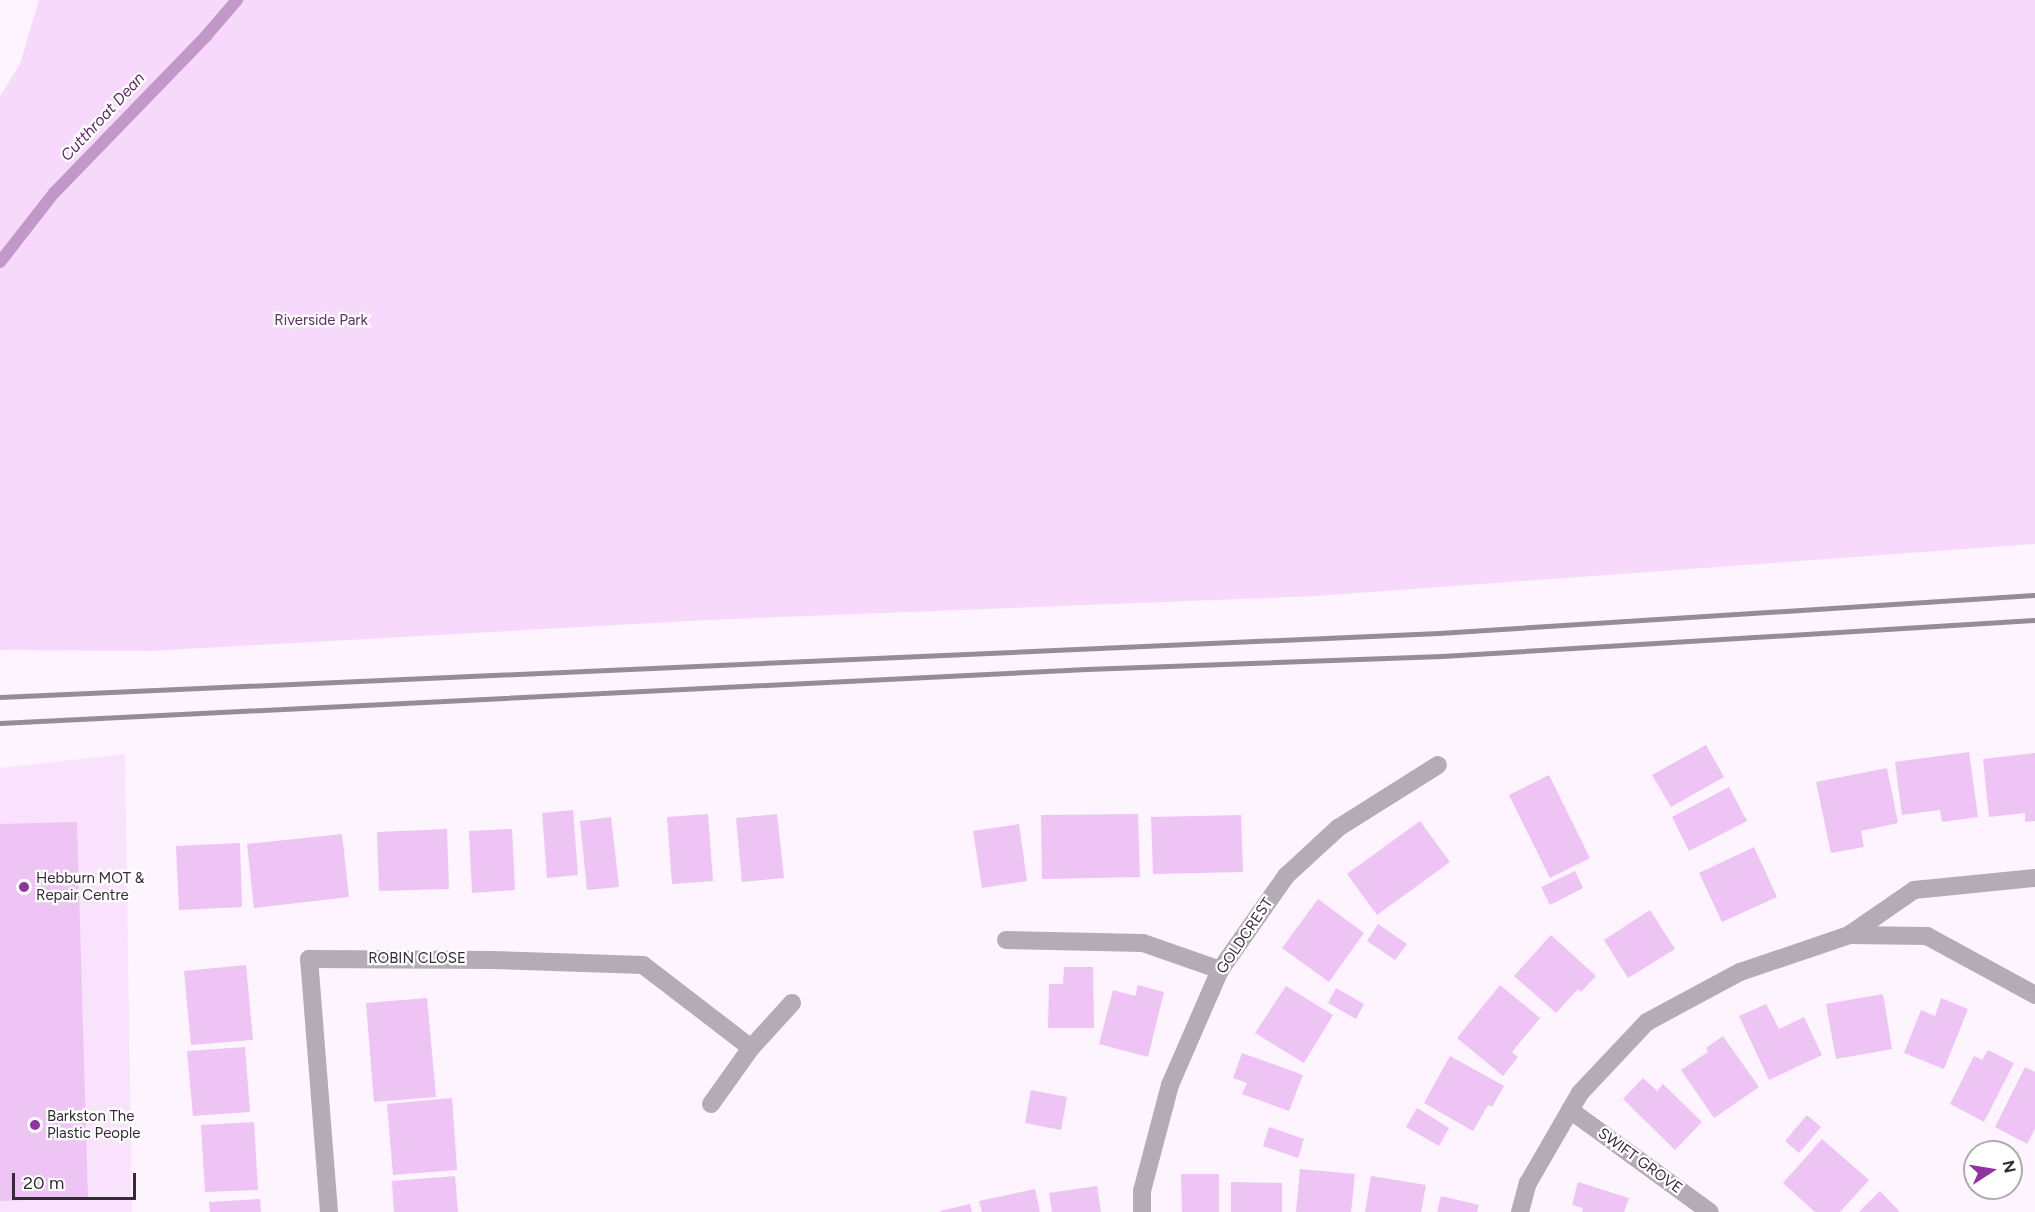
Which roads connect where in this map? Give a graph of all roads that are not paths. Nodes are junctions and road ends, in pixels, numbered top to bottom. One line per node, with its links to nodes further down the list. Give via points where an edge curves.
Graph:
1 (1438, 765): 5 (street, GOLDCREST, via 1338,828 1286,876)
2 (2035, 878): 3 (street, via 1914,890)
3 (1849, 935): 6 (street, via 1927,936); 10 (street, via 1740,972 1647,1022 1580,1093)
4 (1006, 940): 5 (street, via 1143,944)
5 (1220, 970): 12 (street, GOLDCREST, via 1170,1085 1142,1191)
6 (2035, 995)
7 (792, 1003): 8 (street)
8 (751, 1048): 9 (street); 11 (street, ROBIN CLOSE, via 643,965 309,959)
9 (711, 1104)
10 (1570, 1110): 13 (street, via 1528,1183); 14 (street, SWIFT GROVE)
11 (329, 1212)
12 (1142, 1212)
13 (1520, 1212)
14 (1710, 1212)

